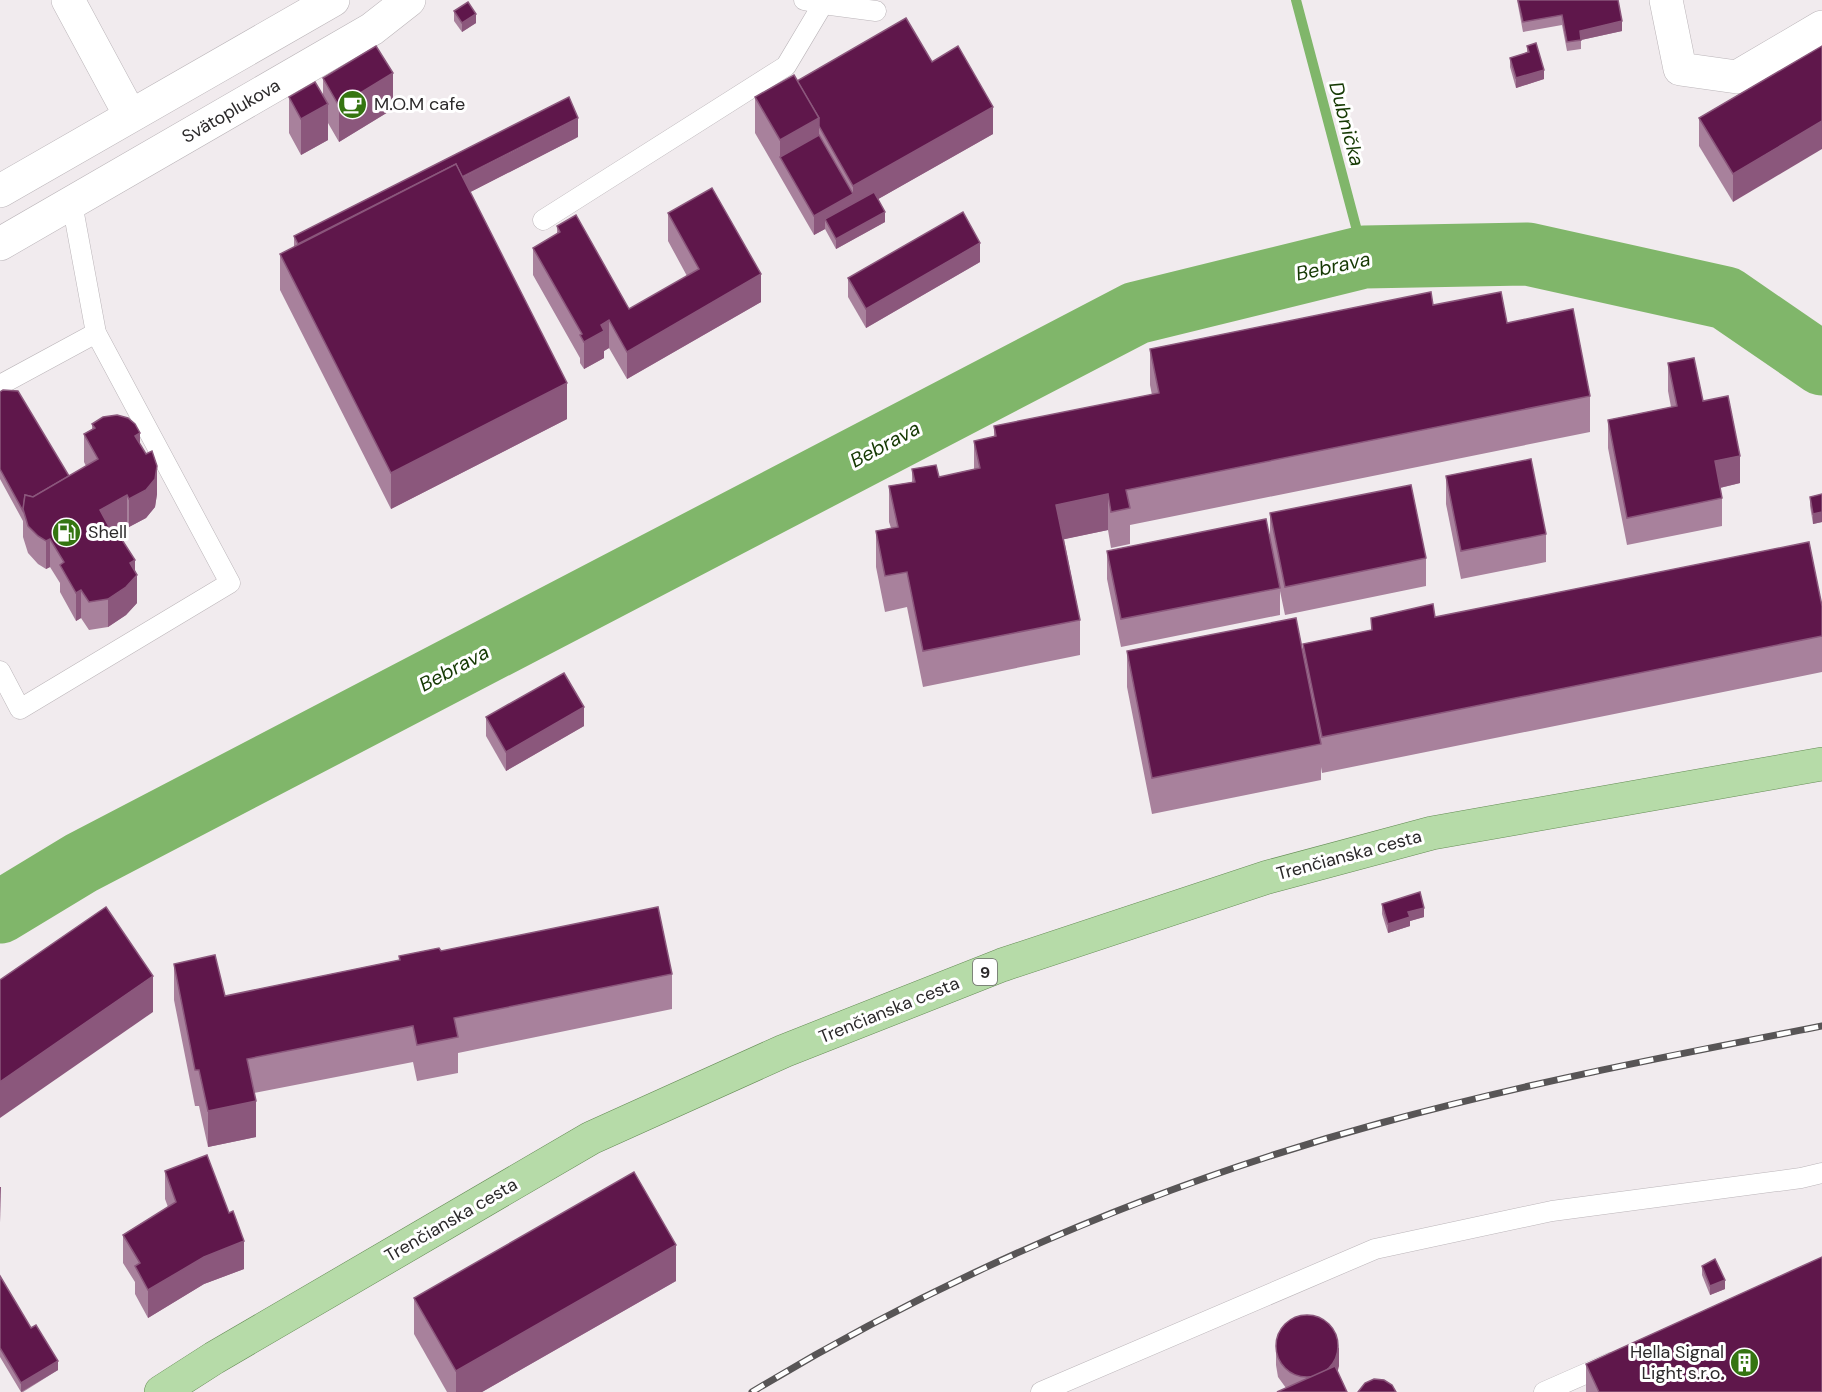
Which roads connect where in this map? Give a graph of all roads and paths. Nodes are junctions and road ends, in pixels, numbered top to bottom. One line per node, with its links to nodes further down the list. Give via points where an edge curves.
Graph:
1 (68, 0): 8 (street)
2 (333, 0): 8 (street)
3 (409, 0): 10 (street, Svätoplukova, via 372,29)
4 (1666, 0): 7 (street, via 1680,69 1737,77)
5 (814, 2): 6 (lane); 11 (lane, via 786,66)
6 (876, 11)
7 (1822, 27)
8 (130, 115): 9 (street)
9 (14, 183): 10 (street)
10 (61, 209): 12 (street, Svätoplukova); 13 (lane)
11 (543, 220)
12 (0, 244)
13 (96, 333): 14 (lane); 15 (lane, via 230,583 20,710)
14 (0, 385)
15 (0, 671)
16 (1822, 764): 19 (main road, Trenčianska cesta / 9, via 1432,833 1268,877 1002,965 784,1051 591,1138)
17 (1822, 1173): 20 (lane, via 1552,1211 1375,1249)
18 (1629, 1354): 21 (lane)
19 (161, 1392)
20 (1041, 1392)
21 (1544, 1392)

